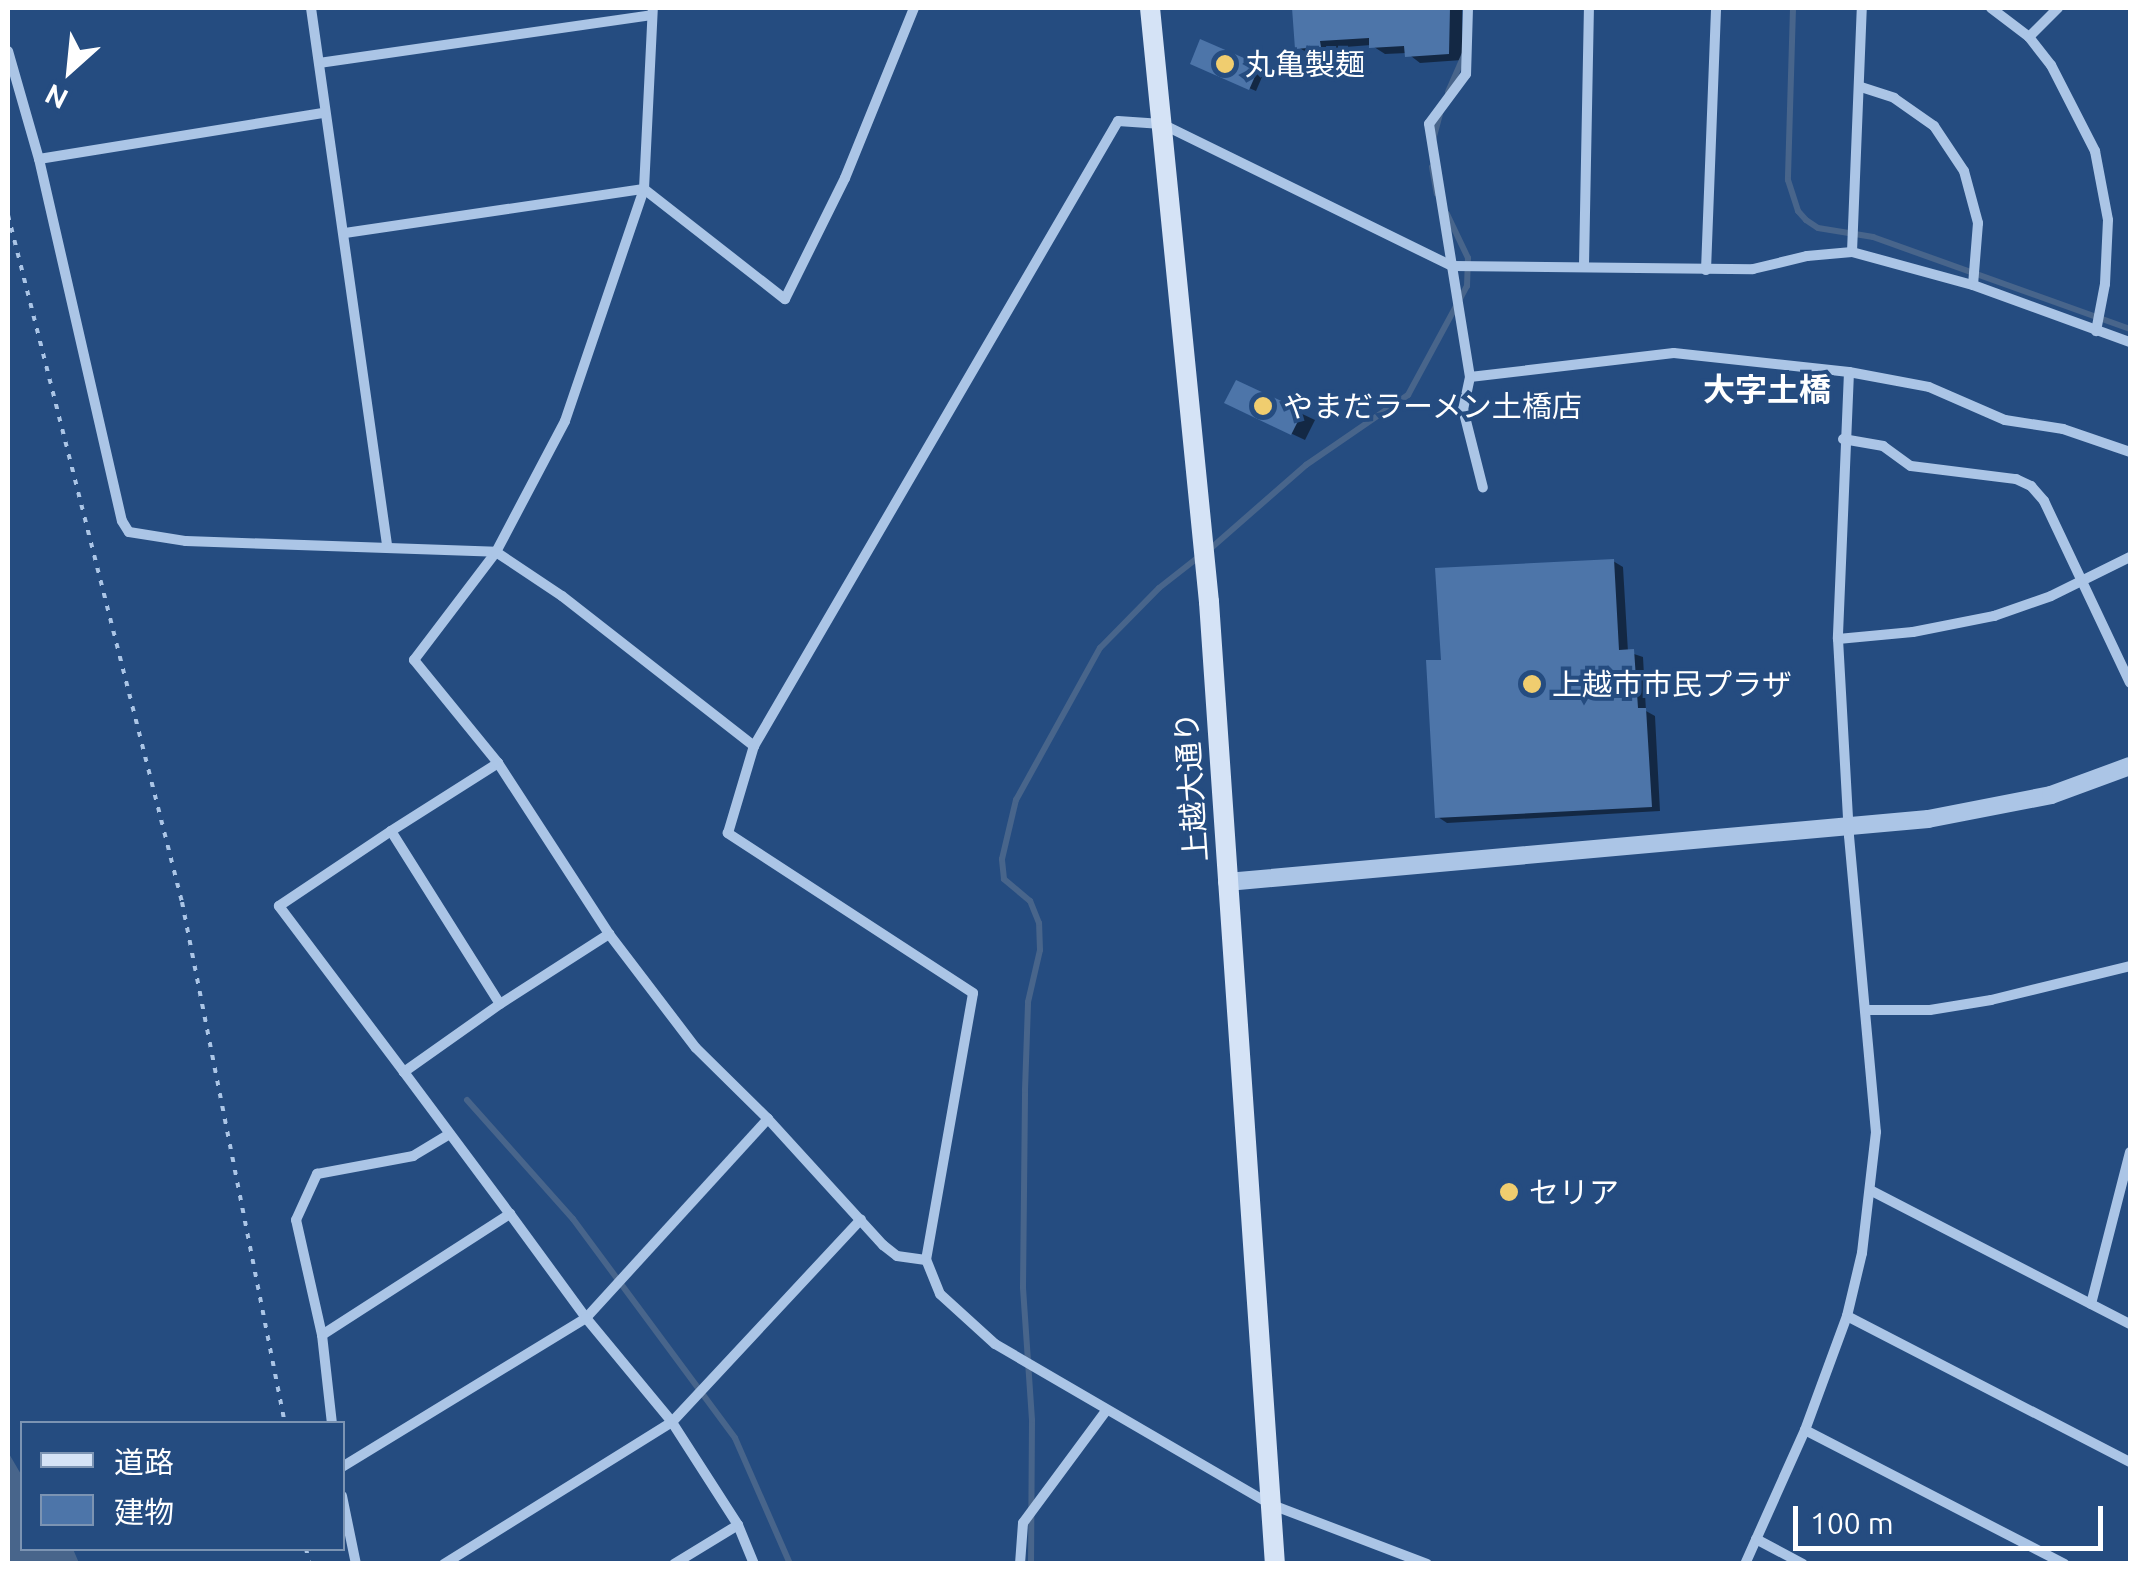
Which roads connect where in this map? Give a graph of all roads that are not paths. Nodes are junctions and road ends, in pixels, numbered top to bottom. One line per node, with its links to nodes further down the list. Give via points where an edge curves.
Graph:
1 (310, 8): 13 (street)
2 (914, 8): 18 (street, via 845,178 785,299)
3 (1150, 8): 16 (main road, 上越大通り)
4 (1468, 8): 22 (street, via 1466,74 1429,124)
5 (1589, 8): 21 (street)
6 (1716, 8): 23 (street)
7 (1862, 8): 14 (street)
8 (1991, 8): 11 (street)
9 (2058, 8): 11 (street)
10 (652, 11): 13 (street); 18 (street)
11 (2028, 37): 25 (street, via 2069,93 2095,151 2108,252)
12 (8, 51): 17 (street)
13 (319, 63): 15 (street)
14 (1861, 87): 20 (street); 24 (street, via 1894,98 1934,126 1964,171 1978,223)
15 (324, 113): 17 (street); 19 (street)
16 (1162, 124): 22 (street); 38 (street, via 1118,121); 43 (main road, 上越大通り, via 1210,602)
17 (38, 159): 32 (street, via 129,532 186,541)
18 (644, 188): 19 (street); 33 (street, via 565,422)
19 (345, 234): 32 (street)
20 (1852, 252): 23 (street); 24 (street)
21 (1584, 264): 22 (street); 23 (street)
22 (1452, 266): 28 (street)
23 (1706, 270)
24 (1973, 285): 25 (street)
25 (2096, 331): 26 (street)
26 (2130, 342)
27 (1849, 372): 28 (street, via 1674,353); 29 (street); 30 (street, via 1929,387 2005,420 2062,429)
28 (1470, 377): 31 (street, via 1463,409)
29 (1844, 439): 35 (street, via 1883,446 1911,466 2031,486); 36 (street)
30 (2130, 452)
31 (1483, 488)
32 (387, 545): 33 (street)
33 (496, 552): 38 (street); 39 (street, via 414,660)
34 (2130, 557): 35 (street)
35 (2082, 582): 36 (street, via 1980,619); 37 (street)
36 (1838, 639): 41 (street)
37 (2130, 683)
38 (754, 746): 55 (street, via 728,833 973,993)
39 (498, 763): 42 (street); 44 (street)
40 (2130, 766): 41 (street, via 1988,811)
41 (1848, 824): 43 (street); 47 (street)
42 (391, 831): 46 (street); 48 (street, via 279,906)
43 (1227, 882): 67 (main road, 上越大通り)
44 (609, 934): 46 (street); 49 (street, via 696,1048)
45 (2130, 967): 47 (street, via 1930,1010)
46 (500, 1004): 48 (street)
47 (1866, 1010): 52 (street, via 1876,1132)
48 (404, 1072): 50 (street)
49 (768, 1119): 54 (street); 58 (street)
50 (448, 1135): 53 (street); 60 (street, via 413,1156 317,1174 296,1220)
51 (2130, 1152): 56 (street)
52 (1870, 1190): 56 (street); 57 (street)
53 (510, 1214): 58 (street); 60 (street)
54 (861, 1219): 55 (street, via 897,1256); 63 (street)
55 (926, 1260): 61 (street, via 940,1294 987,1338)
56 (2091, 1304): 59 (street)
57 (1846, 1316): 64 (street); 65 (street)
58 (586, 1318): 63 (street); 66 (street)
59 (2130, 1324)
60 (322, 1334): 62 (street)
61 (1106, 1411): 67 (street); 75 (street, via 1022,1523)
62 (332, 1421)
63 (672, 1422): 69 (street); 72 (street)
64 (1805, 1430): 70 (street); 80 (street)
65 (2130, 1462)
66 (345, 1465)
67 (1270, 1504): 76 (main road, 上越大通り); 77 (street)
68 (345, 1511): 71 (street)
69 (738, 1524): 73 (street); 74 (street)
70 (1756, 1539): 78 (street); 79 (street)
71 (356, 1564)
72 (444, 1564)
73 (674, 1564)
74 (754, 1564)
75 (1020, 1564)
76 (1275, 1564)
77 (1427, 1564)
78 (1745, 1564)
79 (1803, 1564)
80 (2065, 1564)

